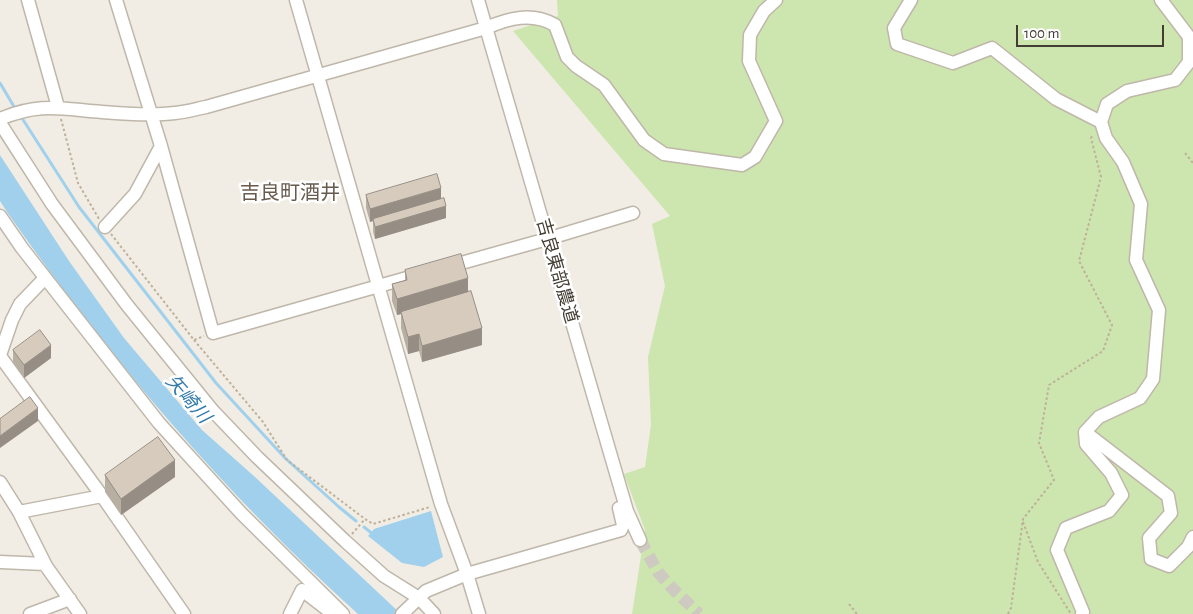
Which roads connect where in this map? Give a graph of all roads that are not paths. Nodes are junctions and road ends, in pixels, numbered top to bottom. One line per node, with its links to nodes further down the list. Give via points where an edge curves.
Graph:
1 (28, 0): 10 (street)
2 (116, 0): 11 (street)
3 (296, 0): 9 (street)
4 (478, 0): 8 (street, 吉良東部農道)
5 (776, 0): 8 (street, via 764,11 750,35 749,61 776,121 755,157 742,165 664,154 644,140 604,85 567,57 558,28 546,19 515,18)
6 (911, 0): 13 (street, via 894,28 897,44 953,63 992,48 1056,99)
7 (1161, 0): 13 (street, via 1189,37 1189,62 1175,80 1128,91 1107,104)
8 (486, 28): 9 (street); 18 (street, 吉良東部農道)
9 (318, 76): 11 (street, via 206,107 174,114); 20 (street)
10 (58, 107): 11 (street); 12 (street, via 16,113)
11 (150, 114): 14 (street)
12 (0, 121): 33 (street, via 52,204 127,305 213,410 345,541)
13 (1102, 122): 22 (street, via 1106,138 1122,162 1141,204 1136,260 1159,310 1153,379 1140,398 1099,417)
14 (161, 146): 17 (street, via 135,194); 20 (street, via 213,333)
15 (633, 213): 18 (street)
16 (0, 216): 19 (street)
17 (105, 227)
18 (547, 239): 20 (street); 23 (street, 吉良東部農道)
19 (44, 278): 21 (street, via 20,304); 39 (street, via 159,423 240,513)
20 (379, 286): 31 (street, via 441,504)
21 (0, 355): 25 (street)
22 (1085, 432): 27 (street, via 1168,496 1171,513 1149,538 1151,559 1169,566); 43 (street, via 1086,444 1111,473 1122,495 1109,511 1066,528 1057,550)
23 (619, 481): 28 (street, 吉良東部農道, via 627,511); 31 (street, via 615,490 623,525 621,530)
24 (0, 482): 26 (street)
25 (102, 496): 26 (street); 36 (street)
26 (19, 512): 30 (street)
27 (1193, 538)
28 (640, 540)
29 (0, 562): 30 (street)
30 (45, 564): 32 (street)
31 (467, 574): 33 (street, via 426,591); 42 (street)
32 (70, 599): 34 (street); 35 (street)
33 (415, 601): 40 (street); 41 (street)
34 (30, 614)
35 (80, 614)
36 (184, 614)
37 (290, 614): 38 (street, via 302,590)
38 (333, 614)
39 (343, 614)
40 (402, 614)
41 (434, 614)
42 (479, 614)
43 (1082, 614)

